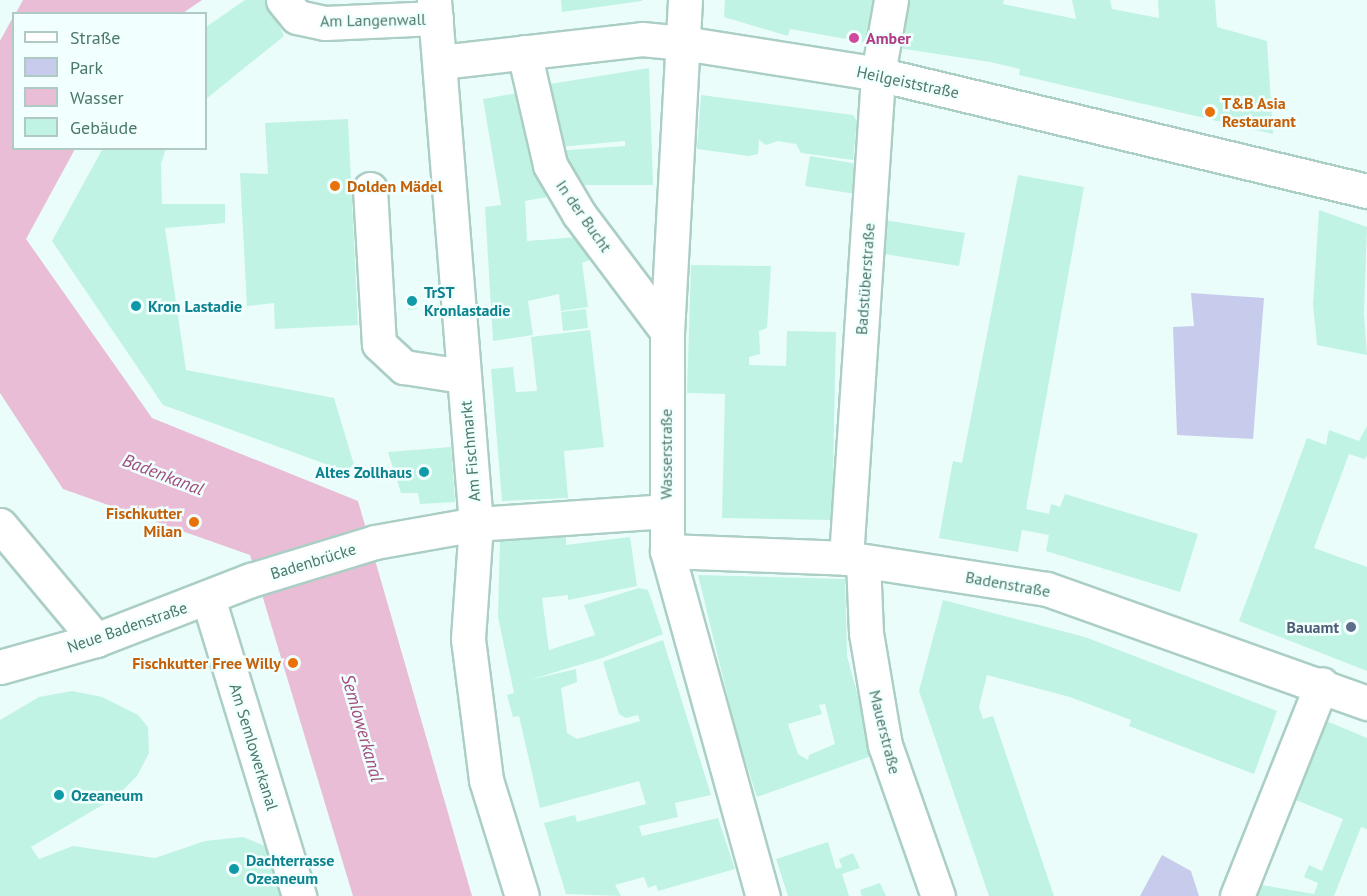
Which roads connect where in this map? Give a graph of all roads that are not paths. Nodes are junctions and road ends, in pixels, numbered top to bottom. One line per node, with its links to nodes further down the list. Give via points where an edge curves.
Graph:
1 (283, 0): 4 (street, Am Langenwall, via 297,18 325,23)
2 (685, 0): 5 (street, Wasserstraße)
3 (891, 0): 8 (street, Badstüberstraße)
4 (435, 9): 7 (street, Am Fischmarkt)
5 (683, 43): 6 (street, Heilgeiststraße, via 642,39); 8 (street, Heilgeiststraße); 11 (street, Wasserstraße)
6 (524, 52): 7 (street, Heilgeiststraße); 11 (street, In der Bucht, via 549,165 579,214)
7 (441, 62): 12 (street, Am Fischmarkt)
8 (878, 74): 10 (street, Heilgeiststraße); 17 (street, Badstüberstraße)
9 (370, 189): 12 (street, via 379,344 404,367)
10 (1367, 191)
11 (667, 331): 13 (street, Wasserstraße)
12 (463, 376): 14 (street, Am Fischmarkt)
13 (666, 511): 14 (street); 16 (street, Wasserstraße)
14 (476, 524): 18 (street, Badenbrücke, via 375,542); 25 (street, Am Fischmarkt, via 468,639 486,780)
15 (0, 525): 20 (street)
16 (667, 551): 17 (street, Badenstraße); 26 (street, Wasserstraße)
17 (854, 560): 22 (street, Badenstraße, via 1047,589); 27 (street, Mauerstraße, via 885,745)
18 (251, 580): 19 (street, Neue Badenstraße)
19 (208, 598): 20 (street, Neue Badenstraße); 24 (street, Am Semlowerkanal)
20 (96, 640): 21 (street, Neue Badenstraße)
21 (0, 667)
22 (1322, 684): 23 (street, Badenstraße); 28 (street)
23 (1367, 703)
24 (299, 896)
25 (522, 896)
26 (763, 896)
27 (938, 896)
28 (1237, 896)

